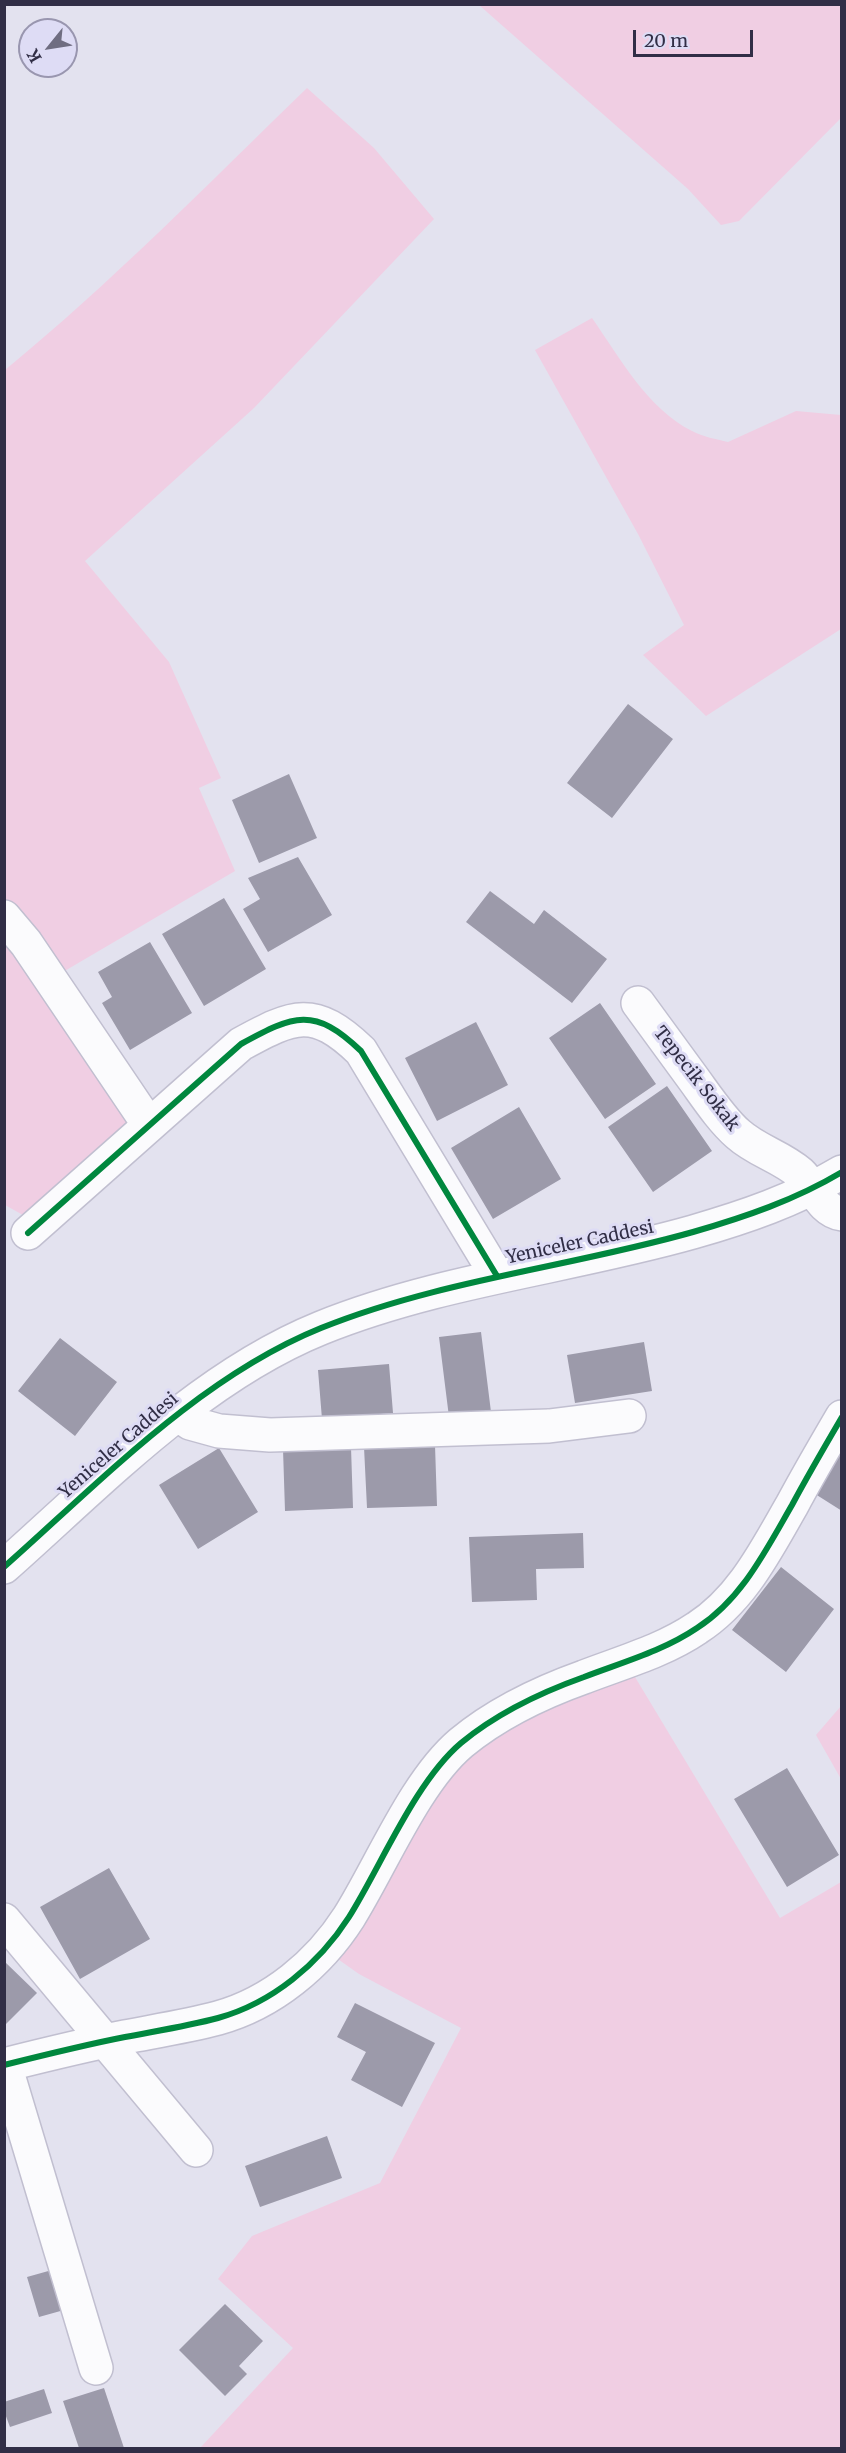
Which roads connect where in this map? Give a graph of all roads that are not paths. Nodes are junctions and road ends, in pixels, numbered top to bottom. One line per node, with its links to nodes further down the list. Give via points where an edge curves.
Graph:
1 (4, 917): 3 (street)
2 (638, 1003): 5 (street, Tepecik Sokak, via 738,1134 784,1160)
3 (149, 1125): 7 (street); 8 (street, via 241,1044 277,1024 297,1019 319,1021 341,1033 361,1051)
4 (842, 1172): 5 (street, Yeniceler Caddesi)
5 (812, 1190): 6 (street, Tepecik Sokak); 8 (street, Yeniceler Caddesi, via 753,1215 678,1236)
6 (840, 1217)
7 (28, 1233)
8 (497, 1276): 9 (street, Yeniceler Caddesi, via 377,1308 320,1328 216,1384)
9 (177, 1414): 10 (street, via 190,1423 219,1431 270,1435 549,1426); 12 (street, Yeniceler Caddesi)
10 (629, 1416)
11 (841, 1418): 14 (street, via 748,1580 723,1608 671,1644 538,1696 460,1744 417,1799 348,1918 308,1967 243,2010)
12 (4, 1567)
13 (4, 1920): 14 (street)
14 (105, 2041): 15 (street); 16 (street)
15 (5, 2065): 17 (street)
16 (196, 2150)
17 (96, 2368)

